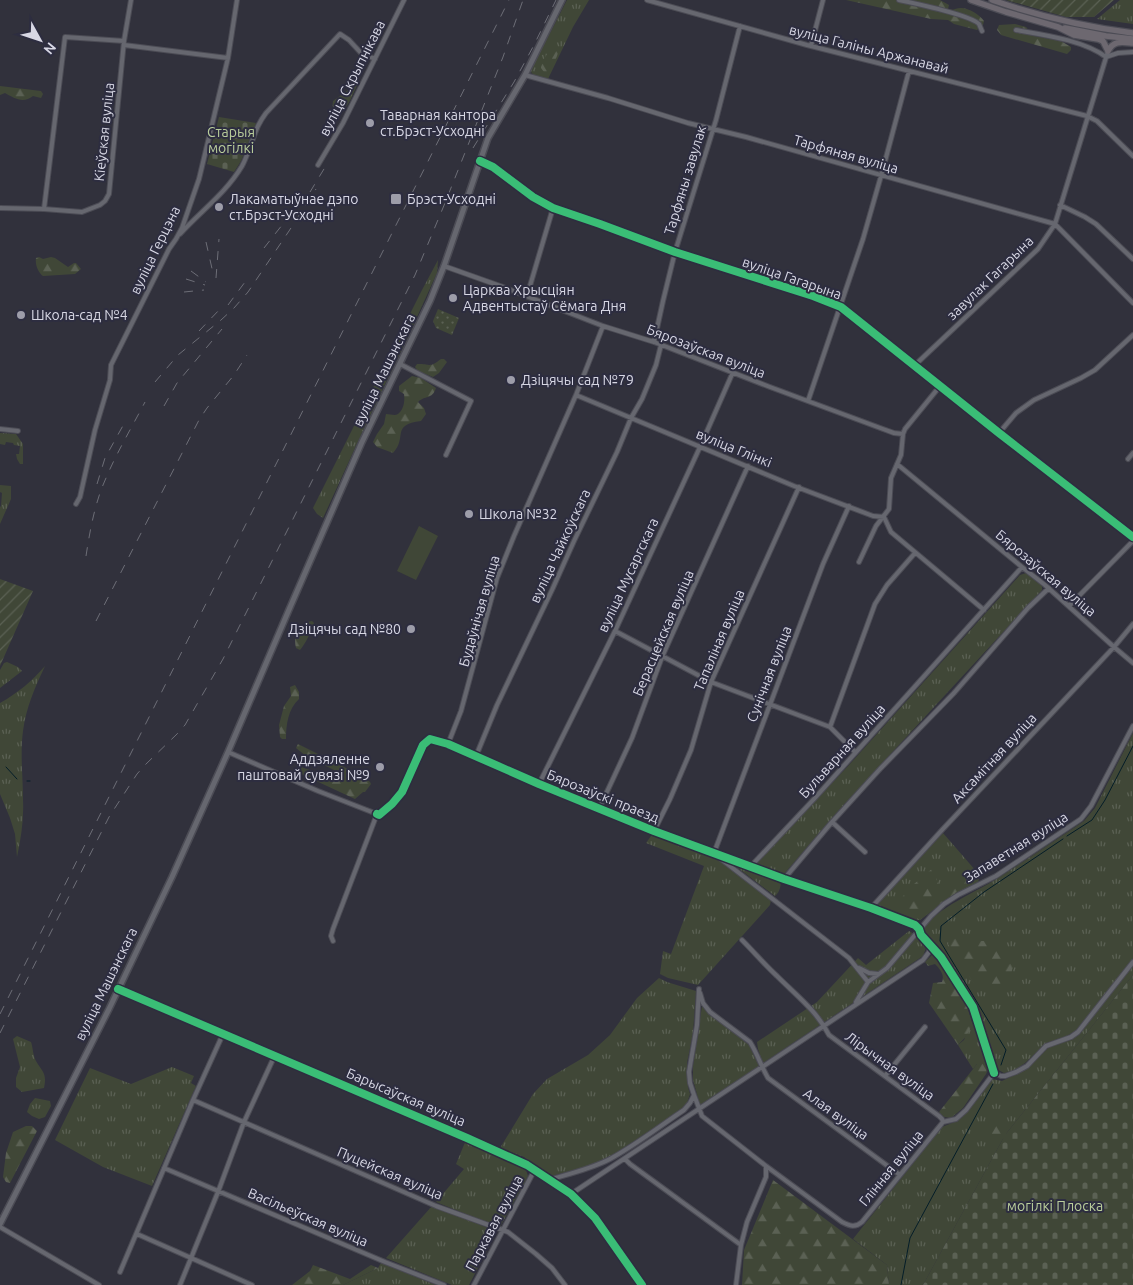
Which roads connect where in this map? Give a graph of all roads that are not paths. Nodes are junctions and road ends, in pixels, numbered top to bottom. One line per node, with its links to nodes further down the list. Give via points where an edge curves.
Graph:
1 (131, 0): 16 (street, Кіеўская вуліца)
2 (237, 0): 21 (street, вуліца Герцэна)
3 (404, 0): 22 (street, вуліца Скрыпнікава)
4 (562, 0): 24 (main road, вуліца Машэнскага)
5 (647, 0): 10 (street, вуліца Галіны Аржанавай)
6 (823, 0): 18 (street)
7 (899, 0): 13 (street, via 973,20)
8 (971, 0): 11 (main road)
9 (992, 0): 14 (main road, via 1074,24)
10 (740, 26): 18 (street, вуліца Галіны Аржанавай); 26 (street, Тарфяны завулак)
11 (1058, 27): 15 (main road); 20 (main road, via 1074,35 1103,41)
12 (1016, 30): 20 (street, via 1060,38)
13 (982, 31)
14 (1133, 33)
15 (1133, 40)
16 (124, 43): 21 (street); 34 (street, Кіеўская вуліца, via 109,194 105,201 82,212); 34 (street, via 65,36)
17 (1133, 43): 20 (main road, via 1115,43)
18 (811, 46): 23 (street, вуліца Галіны Аржанавай)
19 (1133, 52): 20 (street)
20 (1107, 54): 25 (street, завулак Гагарына)
21 (228, 58): 36 (street, вуліца Герцэна, via 199,179)
22 (375, 59): 29 (street, вуліца Скрыпнікава); 36 (street, via 361,53 340,34 272,105 258,125 242,166 223,192)
23 (909, 71): 25 (street, вуліца Галіны Аржанавай); 30 (street)
24 (525, 75): 26 (street, Тарфяная вуліца); 28 (main road, вуліца Машэнскага, via 492,131)
25 (1087, 116): 27 (street, via 1097,120); 31 (street, завулак Гагарына)
26 (713, 130): 30 (street, Тарфяная вуліца); 37 (street, Тарфяны завулак)
27 (1133, 156)
28 (480, 161): 33 (street, вуліца Гагарына); 39 (main road, вуліца Машэнскага)
29 (318, 165)
30 (881, 175): 35 (street, Тарфяная вуліца); 42 (street)
31 (1060, 205): 35 (street, завулак Гагарына); 38 (street, via 1096,224)
32 (0, 208): 34 (street)
33 (553, 208): 37 (street, вуліца Гагарына); 40 (street)
34 (44, 209)
35 (1055, 224): 41 (street, Тарфяная вуліца); 48 (street, завулак Гагарына, via 1038,249)
36 (176, 239): 65 (street, вуліца Герцэна, via 111,365 110,380)
37 (675, 252): 42 (street, вуліца Гагарына); 45 (street, Тарфяны завулак)
38 (1133, 259)
39 (444, 266): 40 (street, Бярозаўская вуліца); 47 (main road, вуліца Машэнскага)
40 (527, 296): 43 (street, Бярозаўская вуліца)
41 (1133, 302)
42 (841, 307): 48 (street, вуліца Гагарына); 52 (street)
43 (603, 326): 45 (street, Бярозаўская вуліца); 51 (street, Будаўнічая вуліца)
44 (1133, 335): 56 (street, via 1095,370 1034,400 1016,413)
45 (654, 342): 46 (street, Бярозаўская вуліца)
46 (661, 345): 49 (street, Бярозаўская вуліца); 53 (street, вуліца Чайкоўскага, via 656,365)
47 (400, 364): 60 (street, via 471,401); 85 (main road, вуліца Машэнскага, via 362,442)
48 (915, 365): 50 (street, вуліца Гагарына)
49 (733, 372): 52 (street, Бярозаўская вуліца); 58 (street, вуліца Мусаргскага)
50 (940, 386): 56 (street, вуліца Гагарына); 57 (street)
51 (576, 395): 53 (street, вуліца Глінкі); 84 (street, Будаўнічая вуліца, via 497,578 461,711)
52 (808, 401): 57 (street, Бярозаўская вуліца)
53 (631, 418): 58 (street, вуліца Глінкі); 87 (street, вуліца Чайкоўскага)
54 (0, 429): 55 (street)
55 (18, 430)
56 (999, 433): 68 (street, вуліца Гагарына)
57 (903, 434): 62 (street)
58 (700, 447): 63 (street, вуліца Глінкі); 76 (street, вуліца Мусаргскага)
59 (1133, 453): 61 (street)
60 (446, 455)
61 (1128, 458)
62 (898, 464): 67 (street, via 891,478 889,509); 71 (street, Бярозаўская вуліца)
63 (748, 466): 64 (street, вуліца Глінкі); 78 (street, Берасцейская вуліца)
64 (799, 487): 66 (street, вуліца Глінкі); 80 (street, Тапаліная вуліца)
65 (76, 504)
66 (849, 506): 67 (street, вуліца Глінкі); 81 (street, Сунічная вуліца)
67 (884, 517): 69 (street, via 891,532); 70 (street)
68 (1133, 539): 73 (street)
69 (915, 553): 74 (street); 83 (street, via 875,604)
70 (858, 562)
71 (1022, 567): 72 (street, Бярозаўская вуліца); 74 (street, Бульварная вуліца)
72 (1049, 588): 73 (street, Бярозаўская вуліца); 91 (street)
73 (1070, 606): 77 (street, Бярозаўская вуліца)
74 (984, 610): 86 (street, Бульварная вуліца)
75 (1133, 624): 77 (street, Аксамітная вуліца)
76 (615, 630): 78 (street); 88 (street, вуліца Мусаргскага)
77 (1114, 647): 79 (street, Бярозаўская вуліца); 97 (street, Аксамітная вуліца)
78 (662, 657): 80 (street); 89 (street, Берасцейская вуліца, via 632,738)
79 (1133, 663)
80 (711, 682): 81 (street); 92 (street, Тапаліная вуліца, via 691,750)
81 (769, 704): 83 (street); 94 (street, Сунічная вуліца)
82 (1133, 726): 98 (street, Запаветная вуліца, via 1081,819 996,876 944,904)
83 (830, 727): 86 (street)
84 (448, 744): 87 (street, Бярозаўскі праезд); 90 (street, via 430,739 426,741 402,792)
85 (228, 752): 90 (street); 106 (main road, вуліца Машэнскага)
86 (855, 752): 95 (street, Бульварная вуліца)
87 (476, 756): 88 (street, Бярозаўскі праезд)
88 (539, 784): 89 (street, Бярозаўскі праезд)
89 (599, 809): 92 (street, Бярозаўскі праезд)
90 (377, 814): 100 (street, via 333,929)
91 (832, 822): 93 (street); 96 (street)
92 (654, 831): 94 (street, Бярозаўскі праезд)
93 (866, 852)
94 (714, 853): 95 (street, Бярозаўскі праезд); 103 (street)
95 (751, 866): 96 (street)
96 (784, 879): 97 (street)
97 (871, 908): 98 (street, via 915,924)
98 (919, 929): 101 (street); 104 (street, Запаветная вуліца, via 887,968)
99 (742, 940): 108 (street, Лірычная вуліца)
100 (333, 941)
101 (930, 946): 107 (street, via 923,960); 113 (street, via 941,957 972,1008)
102 (1133, 962): 113 (street, via 1078,1032 1046,1046 1027,1066 1016,1072 1005,1076)
103 (857, 967): 104 (street); 105 (street)
104 (878, 974): 105 (street, Запаветная вуліца)
105 (868, 982): 107 (street)
106 (118, 988): 110 (street, Барысаўская вуліца); 130 (main road, вуліца Машэнскага)
107 (855, 1004): 108 (street)
108 (824, 1026): 112 (street); 114 (street, Лірычная вуліца, via 829,1035)
109 (925, 1027): 114 (street)
110 (223, 1034): 111 (street, Барысаўская вуліца); 116 (street)
111 (275, 1056): 118 (street); 123 (street, Барысаўская вуліца, via 468,1138)
112 (762, 1067): 115 (street, Алая вуліца, via 750,1042 710,1012 699,989 689,1072); 117 (street); 125 (street, Алая вуліца, via 768,1078)
113 (994, 1073): 119 (street, via 966,1110 956,1119)
114 (885, 1076): 119 (street, Лірычная вуліца)
115 (694, 1095): 117 (street); 127 (street, via 684,1110 609,1160)
116 (193, 1100): 118 (street, Пуцейская вуліца); 122 (street)
117 (698, 1109): 120 (street); 121 (street, via 708,1122)
118 (244, 1122): 128 (street); 132 (street, Пуцейская вуліца, via 436,1206)
119 (943, 1122): 125 (street, Глінная вуліца)
120 (625, 1159): 129 (street); 134 (street)
121 (766, 1166): 124 (street); 126 (street)
122 (164, 1168): 128 (street, Васільеўская вуліца); 133 (street)
123 (534, 1171): 127 (street, Барысаўская вуліца); 132 (street, Паркавая вуліца)
124 (777, 1174): 125 (street, Глінная вуліца, via 849,1226 862,1222); 126 (street)
125 (900, 1175)
126 (766, 1177): 134 (street)
127 (548, 1180): 129 (street, Барысаўская вуліца)
128 (218, 1192): 135 (street); 140 (street, Васільеўская вуліца)
129 (571, 1194): 143 (street, Барысаўская вуліца, via 595,1218)
130 (0, 1224)
131 (0, 1228): 137 (street)
132 (502, 1230): 141 (street, Паркавая вуліца); 142 (street, Пуцейская вуліца, via 536,1254)
133 (137, 1234): 135 (street); 136 (street)
134 (741, 1244): 144 (street)
135 (191, 1258): 138 (street); 139 (street)
136 (120, 1272)
137 (99, 1285)
138 (180, 1285)
139 (252, 1285)
140 (444, 1285)
141 (474, 1285)
142 (565, 1285)
143 (642, 1285)
144 (736, 1285)

